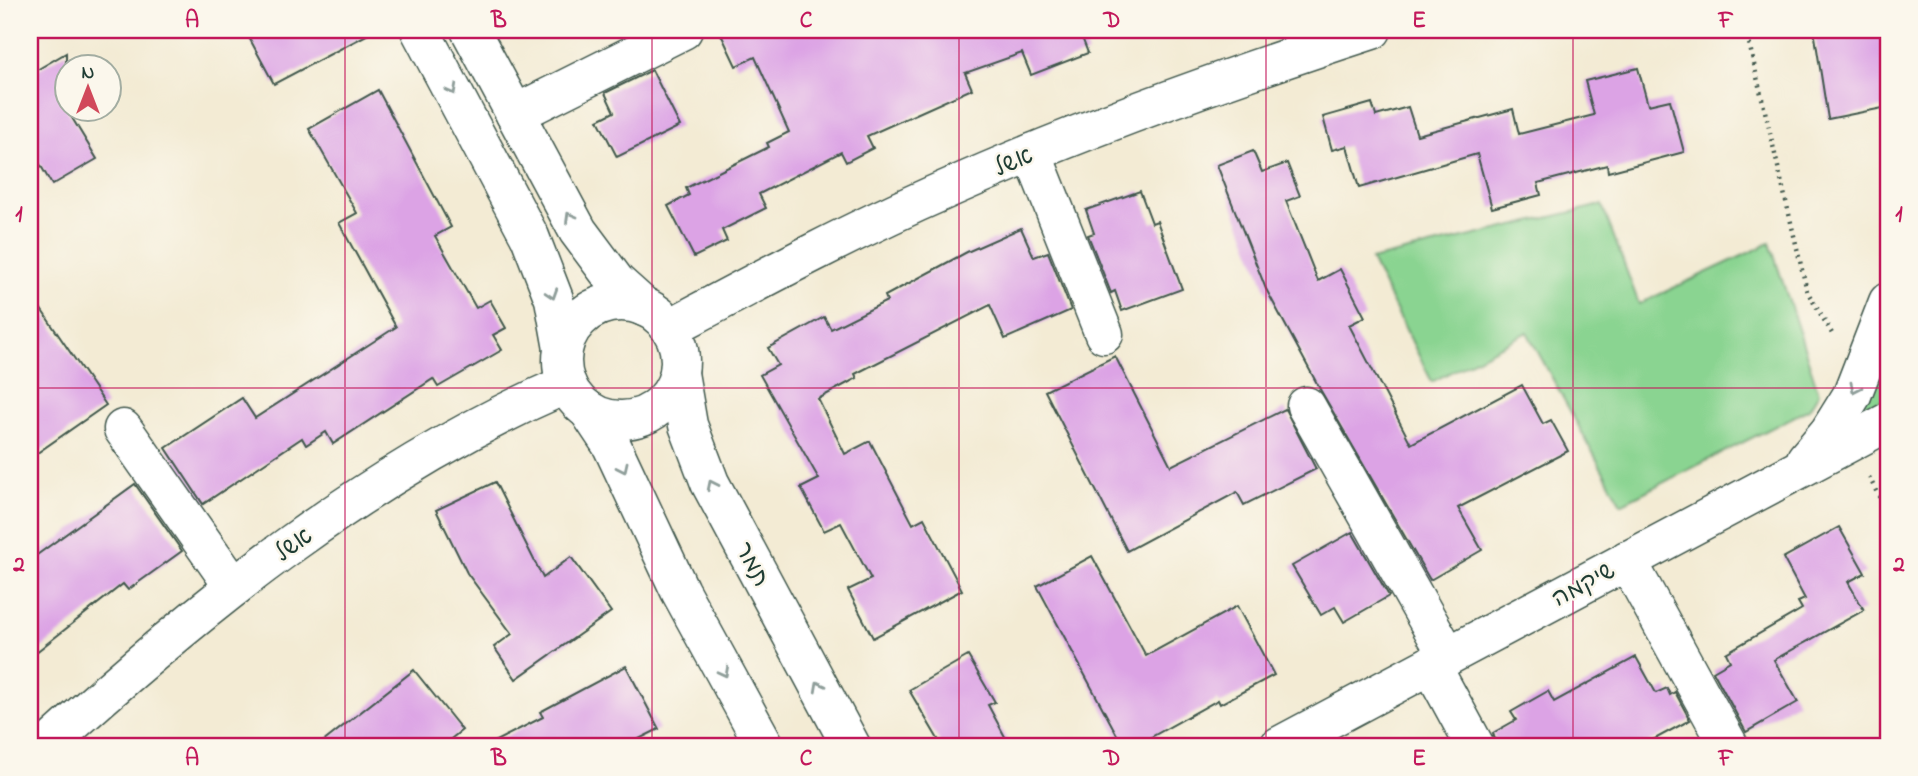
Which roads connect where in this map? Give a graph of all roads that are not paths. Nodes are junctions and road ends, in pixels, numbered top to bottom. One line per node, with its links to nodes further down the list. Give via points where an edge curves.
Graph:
1 (420, 30): 11 (street, one-way to 11, via 530,237 554,299)
2 (470, 30): 5 (street)
3 (683, 30): 5 (street)
4 (1372, 30): 6 (street, אשל, via 1242,72)
5 (515, 114): 8 (street, one-way to 5, via 616,282 587,244)
6 (1032, 153): 8 (street, אשל); 9 (street)
7 (1888, 302): 15 (street, one-way to 15, via 1860,378 1829,432)
8 (657, 317): 10 (street, via 679,349); 11 (street, via 621,302 598,307 579,319)
9 (1104, 334)
10 (679, 373): 11 (street, via 663,403 644,415 609,419); 21 (street, תמר, one-way to 10, via 710,482 688,425)
11 (573, 381): 17 (street, אשל, via 516,406 411,464); 20 (street, one-way to 20, via 612,446 680,591)
12 (1306, 406): 18 (street)
13 (1888, 422): 15 (street, שיקמה)
14 (123, 429): 17 (street)
15 (1793, 472): 16 (street, שיקמה)
16 (1627, 560): 18 (street, שיקמה); 24 (street)
17 (234, 587): 19 (street, אשל)
18 (1440, 660): 22 (street, שיקמה); 23 (street)
19 (47, 746)
20 (765, 746)
21 (851, 746)
22 (1279, 746)
23 (1475, 746)
24 (1729, 746)

